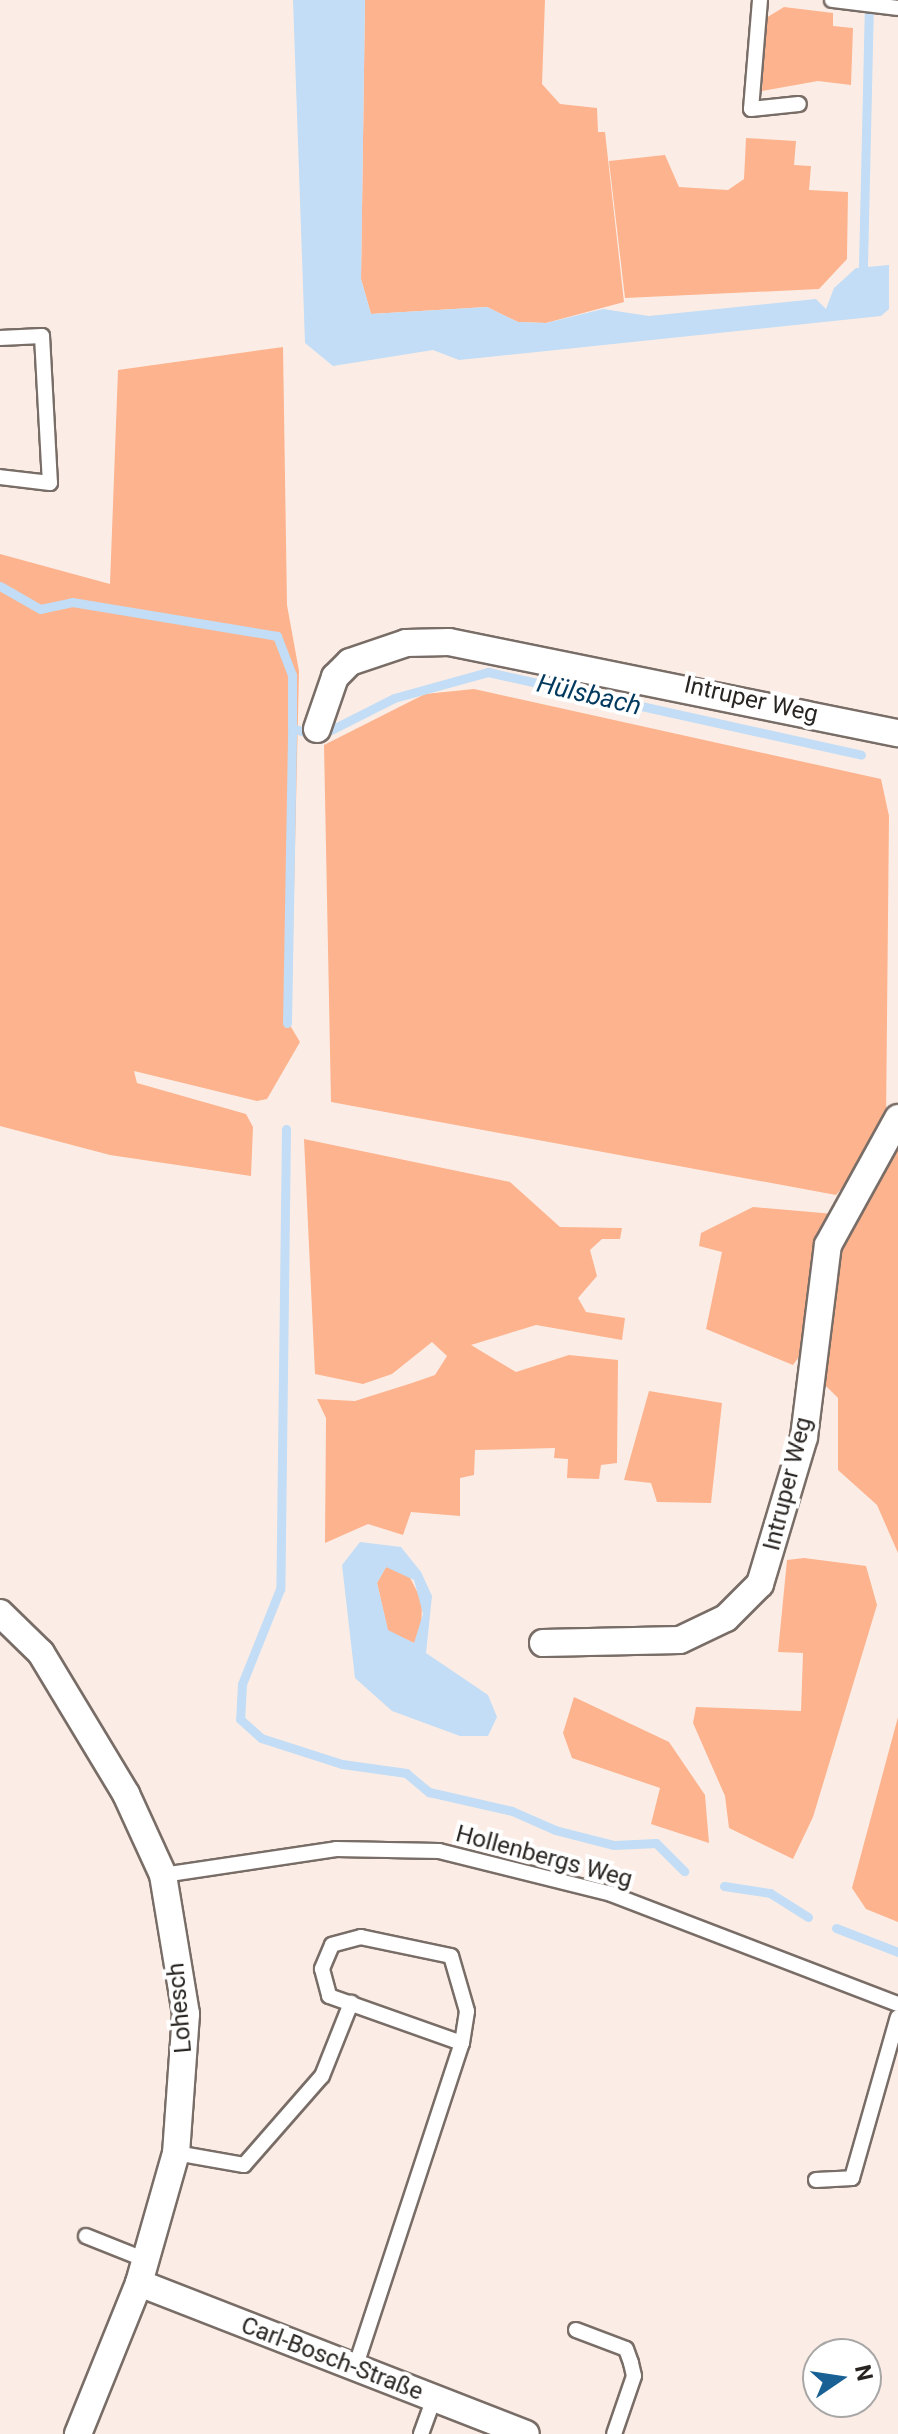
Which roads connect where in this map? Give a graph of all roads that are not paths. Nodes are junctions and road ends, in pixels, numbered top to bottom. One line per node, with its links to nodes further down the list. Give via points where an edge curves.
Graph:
1 (760, 0): 4 (lane, via 751,109)
2 (832, 0): 3 (lane)
3 (894, 8)
4 (799, 104)
5 (0, 338): 6 (lane, via 42,336 50,483)
6 (0, 477)
7 (317, 729): 8 (street, Intruper Weg, via 330,688 350,662 406,643 449,642)
8 (898, 733)
9 (898, 1118): 11 (street, Intruper Weg, via 828,1245 804,1437 760,1584 726,1618 680,1640)
10 (0, 1613): 12 (street, Lohesch, via 41,1653 104,1752)
11 (543, 1643)
12 (163, 1875): 14 (lane, Hollenbergs Weg, via 336,1849 439,1851 611,1894); 17 (street, Lohesch, via 186,2014)
13 (351, 2003): 16 (lane); 16 (lane, via 329,1996 322,1969 332,1945 361,1937 451,1956 467,2011); 17 (lane, via 322,2076 244,2165)
14 (898, 2004)
15 (898, 2017): 18 (lane, via 852,2178)
16 (462, 2043): 22 (lane)
17 (176, 2153): 20 (street, Lohesch)
18 (816, 2180)
19 (86, 2236): 20 (lane)
20 (142, 2272): 22 (street, Carl-Bosch-Straße); 24 (street, Lohesch)
21 (576, 2330): 27 (lane, via 626,2349 634,2376)
22 (355, 2368): 23 (street, Carl-Bosch-Straße)
23 (434, 2399): 25 (lane); 26 (street, Carl-Bosch-Straße)
24 (78, 2434)
25 (421, 2434)
26 (526, 2434)
27 (614, 2434)

